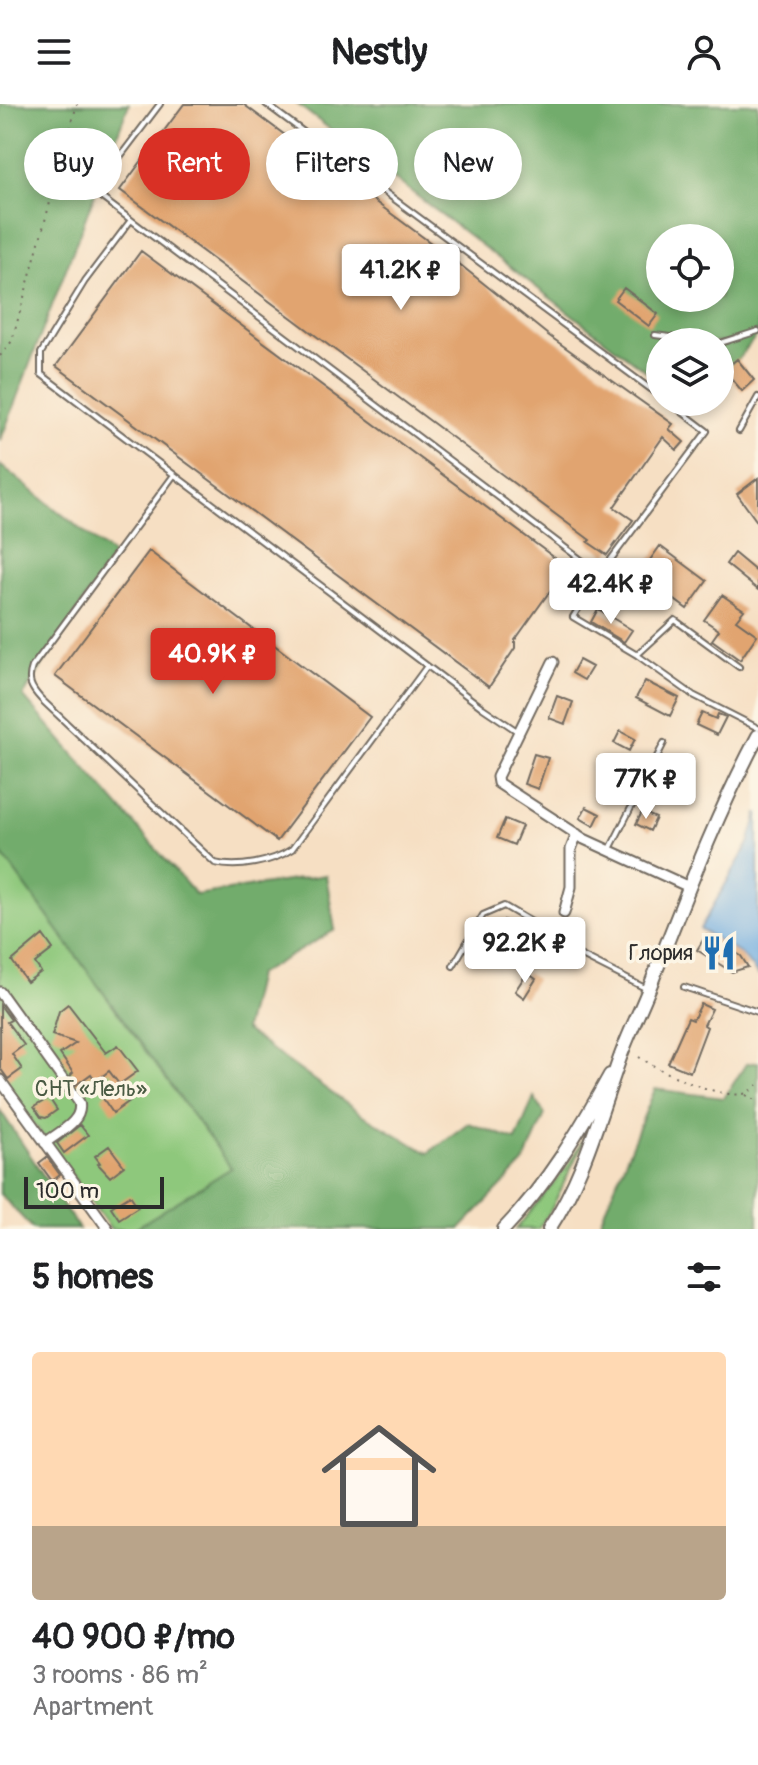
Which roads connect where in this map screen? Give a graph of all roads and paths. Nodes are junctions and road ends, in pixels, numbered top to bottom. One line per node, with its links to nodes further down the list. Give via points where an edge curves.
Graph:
1 (77, 104): 7 (path, via 12,341)
2 (160, 104): 4 (lane, via 103,179 98,195)
3 (266, 104): 8 (lane)
4 (131, 220): 12 (lane, via 41,353 41,374); 13 (lane)
5 (758, 331): 6 (lane)
6 (734, 339)
7 (0, 356)
8 (646, 386)
9 (758, 397): 11 (lane)
10 (687, 416): 13 (lane, via 707,431)
11 (739, 431)
12 (174, 475): 16 (lane); 16 (lane, via 28,678 41,699 215,863 270,859 292,849)
13 (600, 574): 14 (lane, via 573,617)
14 (637, 655): 17 (lane, via 675,620); 18 (lane, via 693,695)
15 (553, 662): 19 (street)
16 (427, 666): 19 (lane)
17 (739, 667)
18 (758, 728)
19 (519, 732): 22 (street, via 498,783)
20 (758, 736): 24 (main road)
21 (664, 743): 23 (lane)
22 (577, 834): 23 (street); 25 (street)
23 (608, 852): 24 (street)
24 (689, 887): 28 (main road)
25 (564, 913)
26 (453, 966): 28 (lane, via 483,915 504,906 564,947)
27 (684, 987): 30 (lane)
28 (649, 990): 31 (main road)
29 (0, 992): 37 (street, via 81,1108 78,1117)
30 (758, 1012)
31 (621, 1055): 39 (main road, via 570,1146); 40 (main road, via 586,1158)
32 (639, 1057): 35 (path, via 661,1072 722,1094)
33 (0, 1080): 37 (street)
34 (758, 1085): 35 (path)
35 (745, 1095): 36 (path)
36 (758, 1101)
37 (45, 1143): 38 (street)
38 (108, 1229)
39 (504, 1229)
40 (549, 1229)

